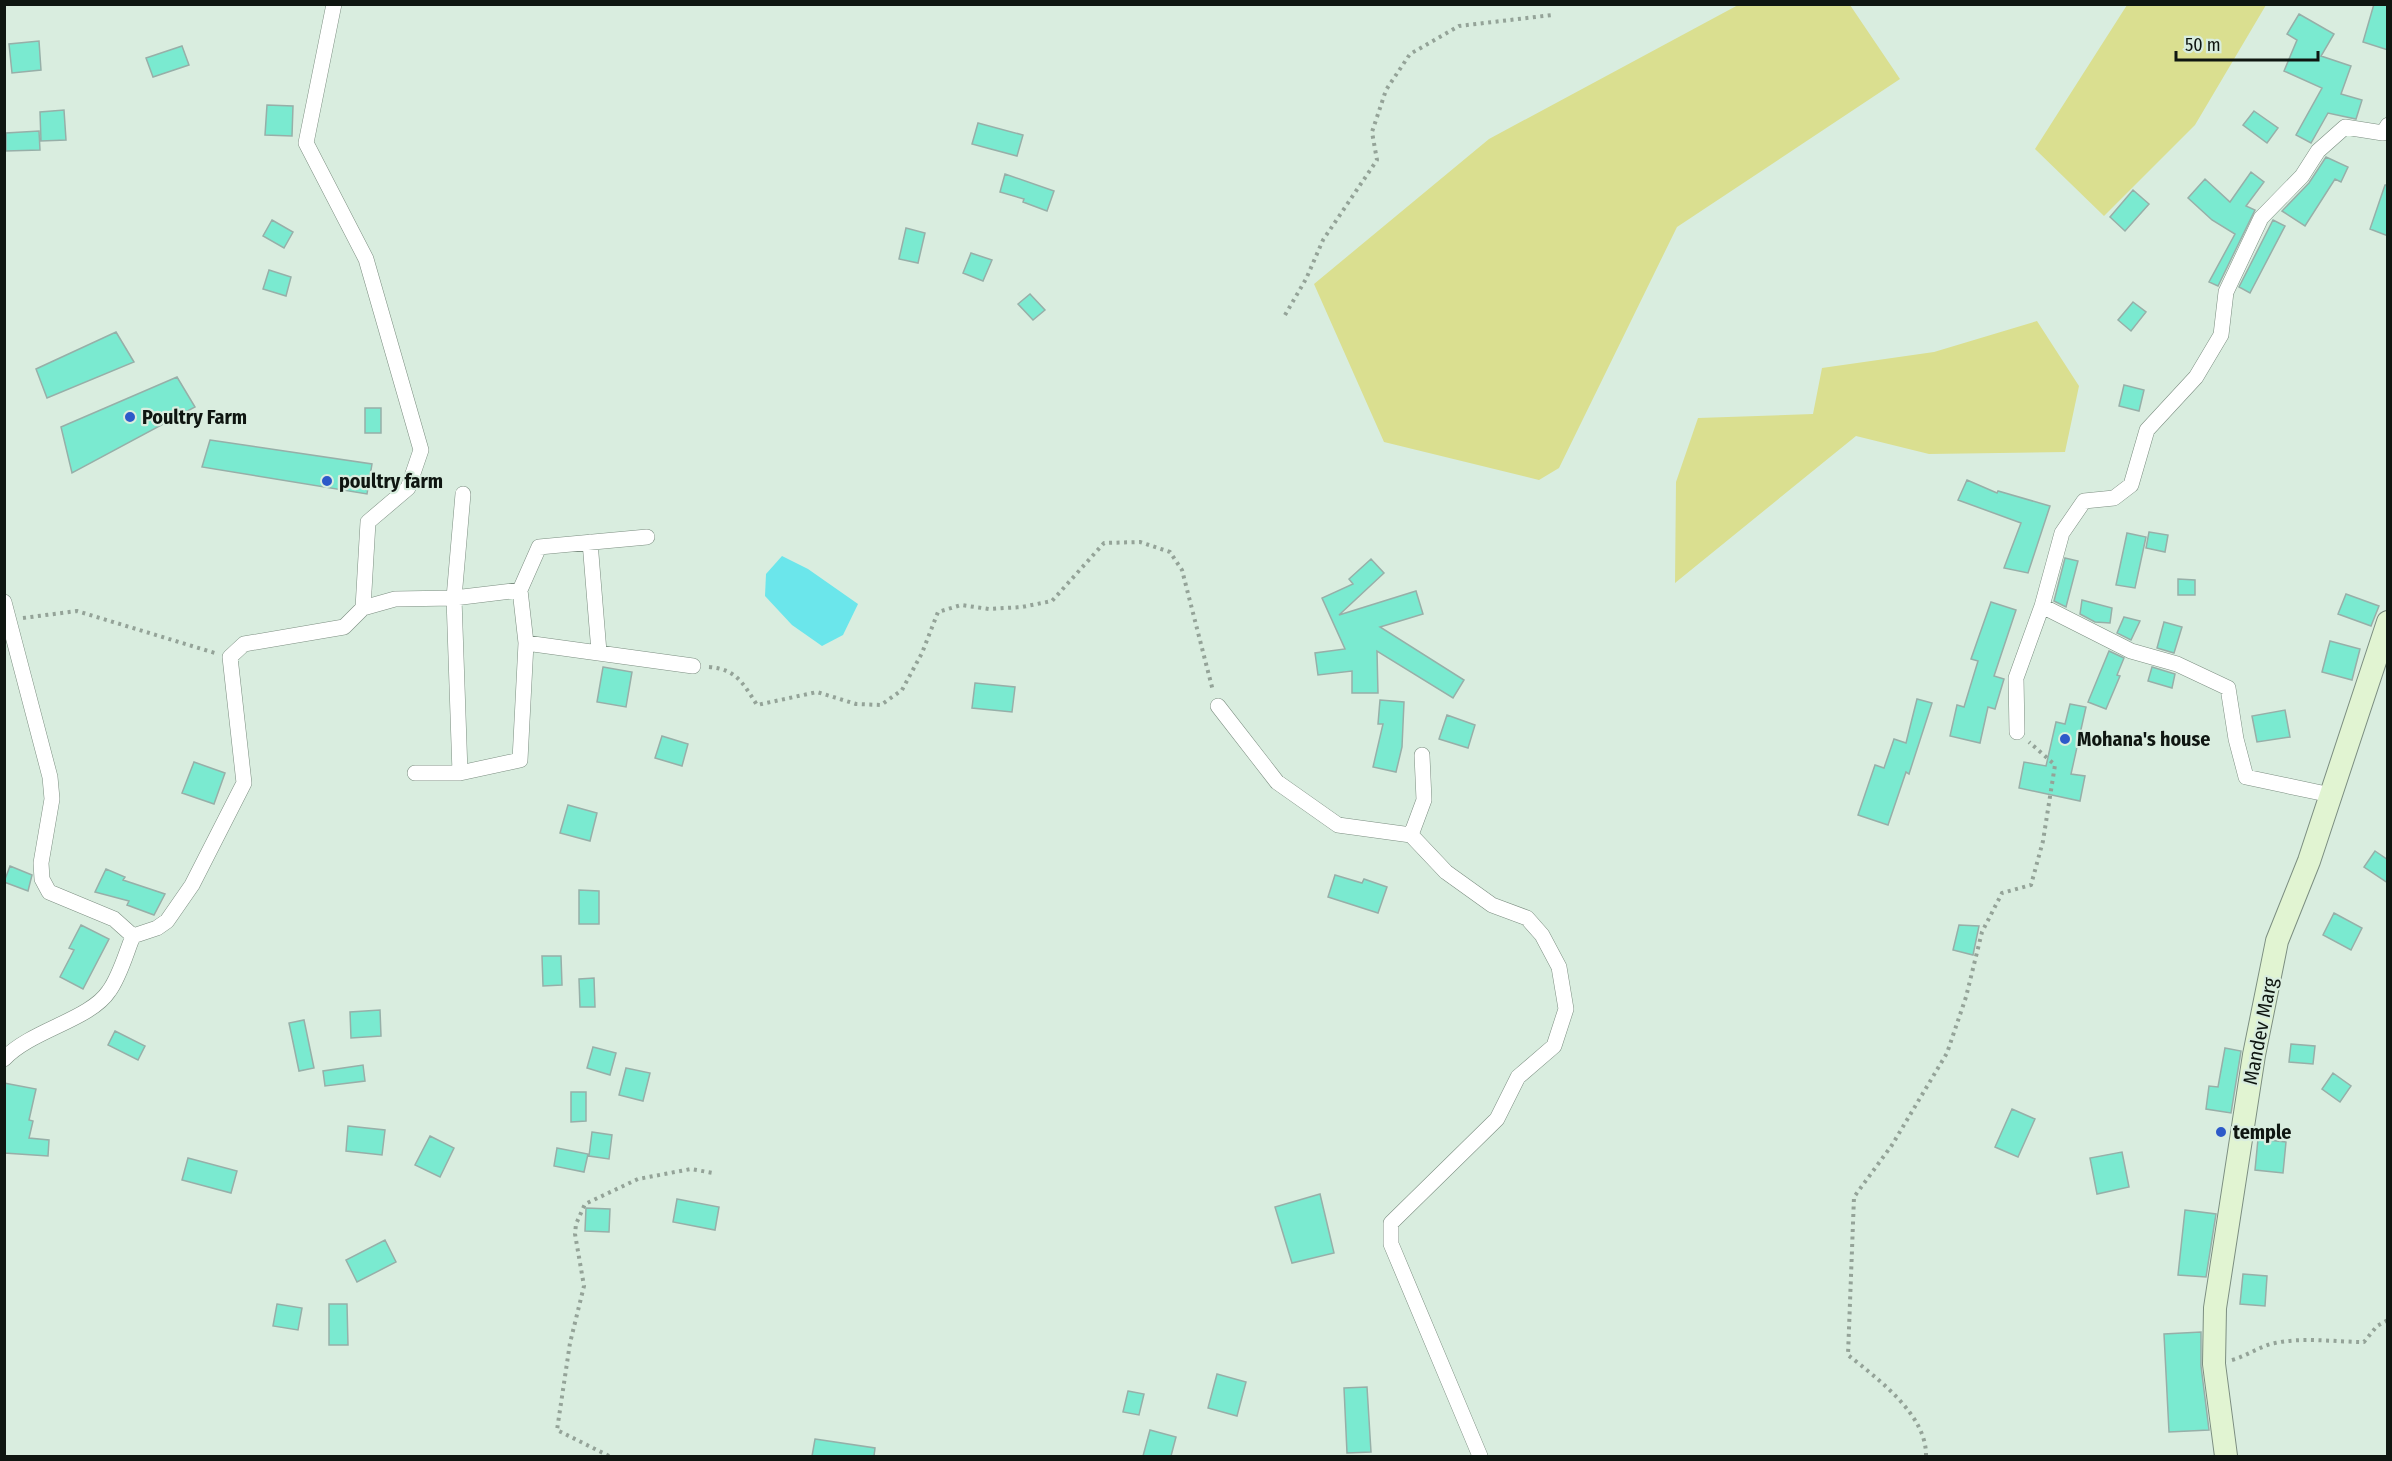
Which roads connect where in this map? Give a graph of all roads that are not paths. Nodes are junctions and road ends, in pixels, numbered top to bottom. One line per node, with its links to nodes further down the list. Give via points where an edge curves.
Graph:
1 (334, 4): 10 (street, via 306,143 366,259 421,450 408,488 368,522)
2 (2388, 125): 9 (street, via 2383,133 2345,127 2261,218 2226,292 2221,335 2196,377 2147,430 2131,486 2114,498 2084,501 2062,533)
3 (464, 494): 7 (street)
4 (647, 537): 5 (street)
5 (590, 542): 6 (street, via 539,547); 13 (street)
6 (520, 590): 7 (street); 12 (street)
7 (454, 598): 10 (street, via 395,599); 19 (street)
8 (4, 602): 22 (street, via 50,777 52,799 42,879 49,892 114,919)
9 (2042, 606): 16 (street, via 2016,678); 20 (street, via 2131,651 2177,664 2228,688 2235,739 2246,777)
10 (363, 608): 22 (street, via 344,627 244,644 230,657 244,783 192,885 167,921)
11 (2388, 622): 20 (main road, Mandev Marg)
12 (526, 643): 13 (street); 19 (street, via 520,760)
13 (599, 652): 14 (street)
14 (693, 666)
15 (1218, 706): 21 (street, via 1276,782 1338,825)
16 (2017, 732)
17 (1422, 755): 21 (street, via 1424,800)
18 (415, 773): 19 (street)
19 (460, 773)
20 (2331, 795): 25 (main road, Mandev Marg, via 2275,953 2229,1211 2215,1308 2214,1364)
21 (1411, 835): 24 (street, via 1446,872 1492,905 1527,918 1542,935 1559,967 1566,1009 1554,1046 1518,1077 1497,1119 1390,1223 1390,1244)
22 (133, 936): 23 (street, via 109,992 93,1006 31,1039)
23 (4, 1059)
24 (1480, 1456)
25 (2226, 1456)

